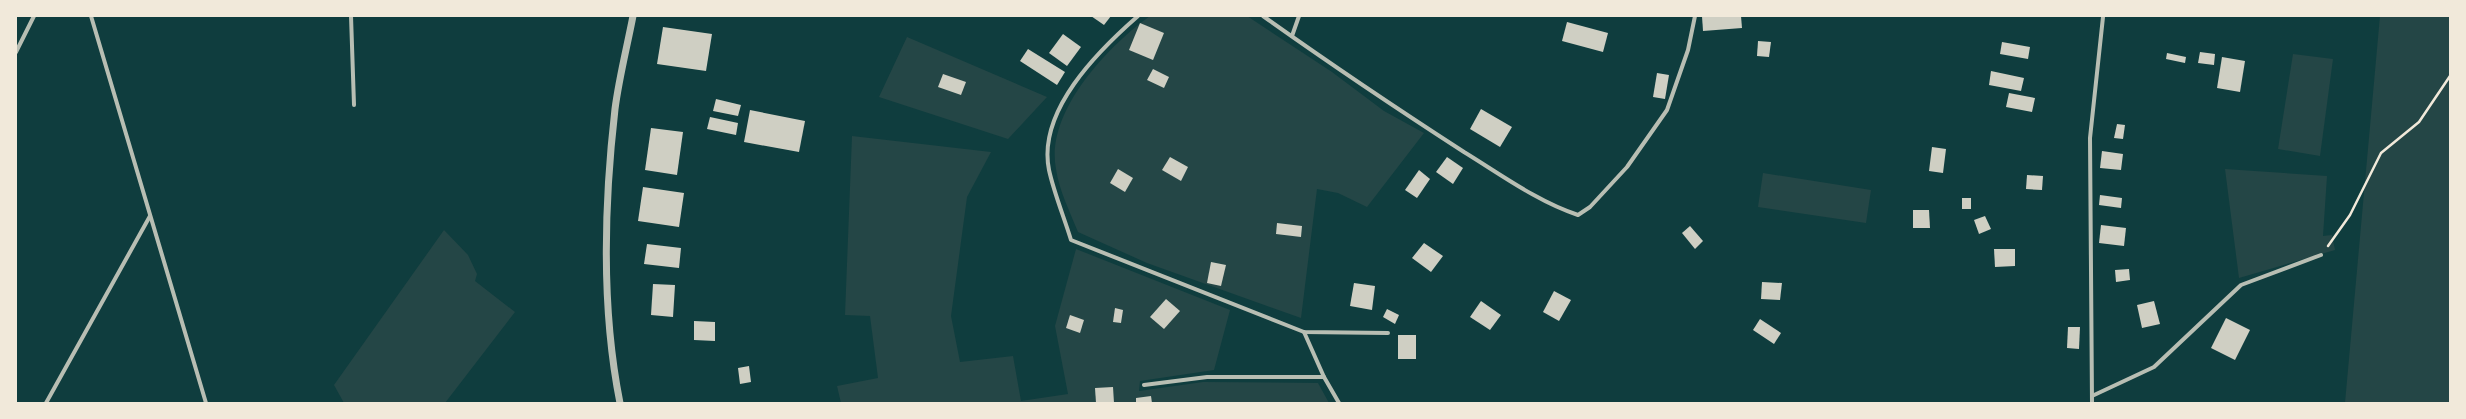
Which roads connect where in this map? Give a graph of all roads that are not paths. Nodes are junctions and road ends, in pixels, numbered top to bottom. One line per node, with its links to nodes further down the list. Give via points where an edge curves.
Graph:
1 (34, 16): 11 (street)
2 (91, 16): 13 (street)
3 (351, 16): 12 (street)
4 (633, 16): 22 (street, via 616,107 608,185 610,343)
5 (1138, 16): 15 (street, via 1109,42 1072,86 1050,131 1049,169 1071,240)
6 (1263, 16): 10 (street)
7 (1299, 16): 10 (street)
8 (1695, 16): 10 (street, via 1688,50 1667,110 1627,167 1590,207 1578,215 1560,209 1482,163 1389,104)
9 (2103, 17): 19 (street, via 2090,138)
10 (1292, 36)
11 (16, 52)
12 (354, 105)
13 (150, 216): 20 (street); 21 (street)
14 (2321, 255): 19 (street, via 2241,285 2154,367)
15 (1304, 332): 16 (street); 17 (street)
16 (1388, 333)
17 (1324, 377): 18 (street, via 1207,377); 23 (street)
18 (1144, 385)
19 (2092, 396): 24 (street)
20 (46, 403)
21 (206, 403)
22 (620, 403)
23 (1339, 403)
24 (2092, 403)

